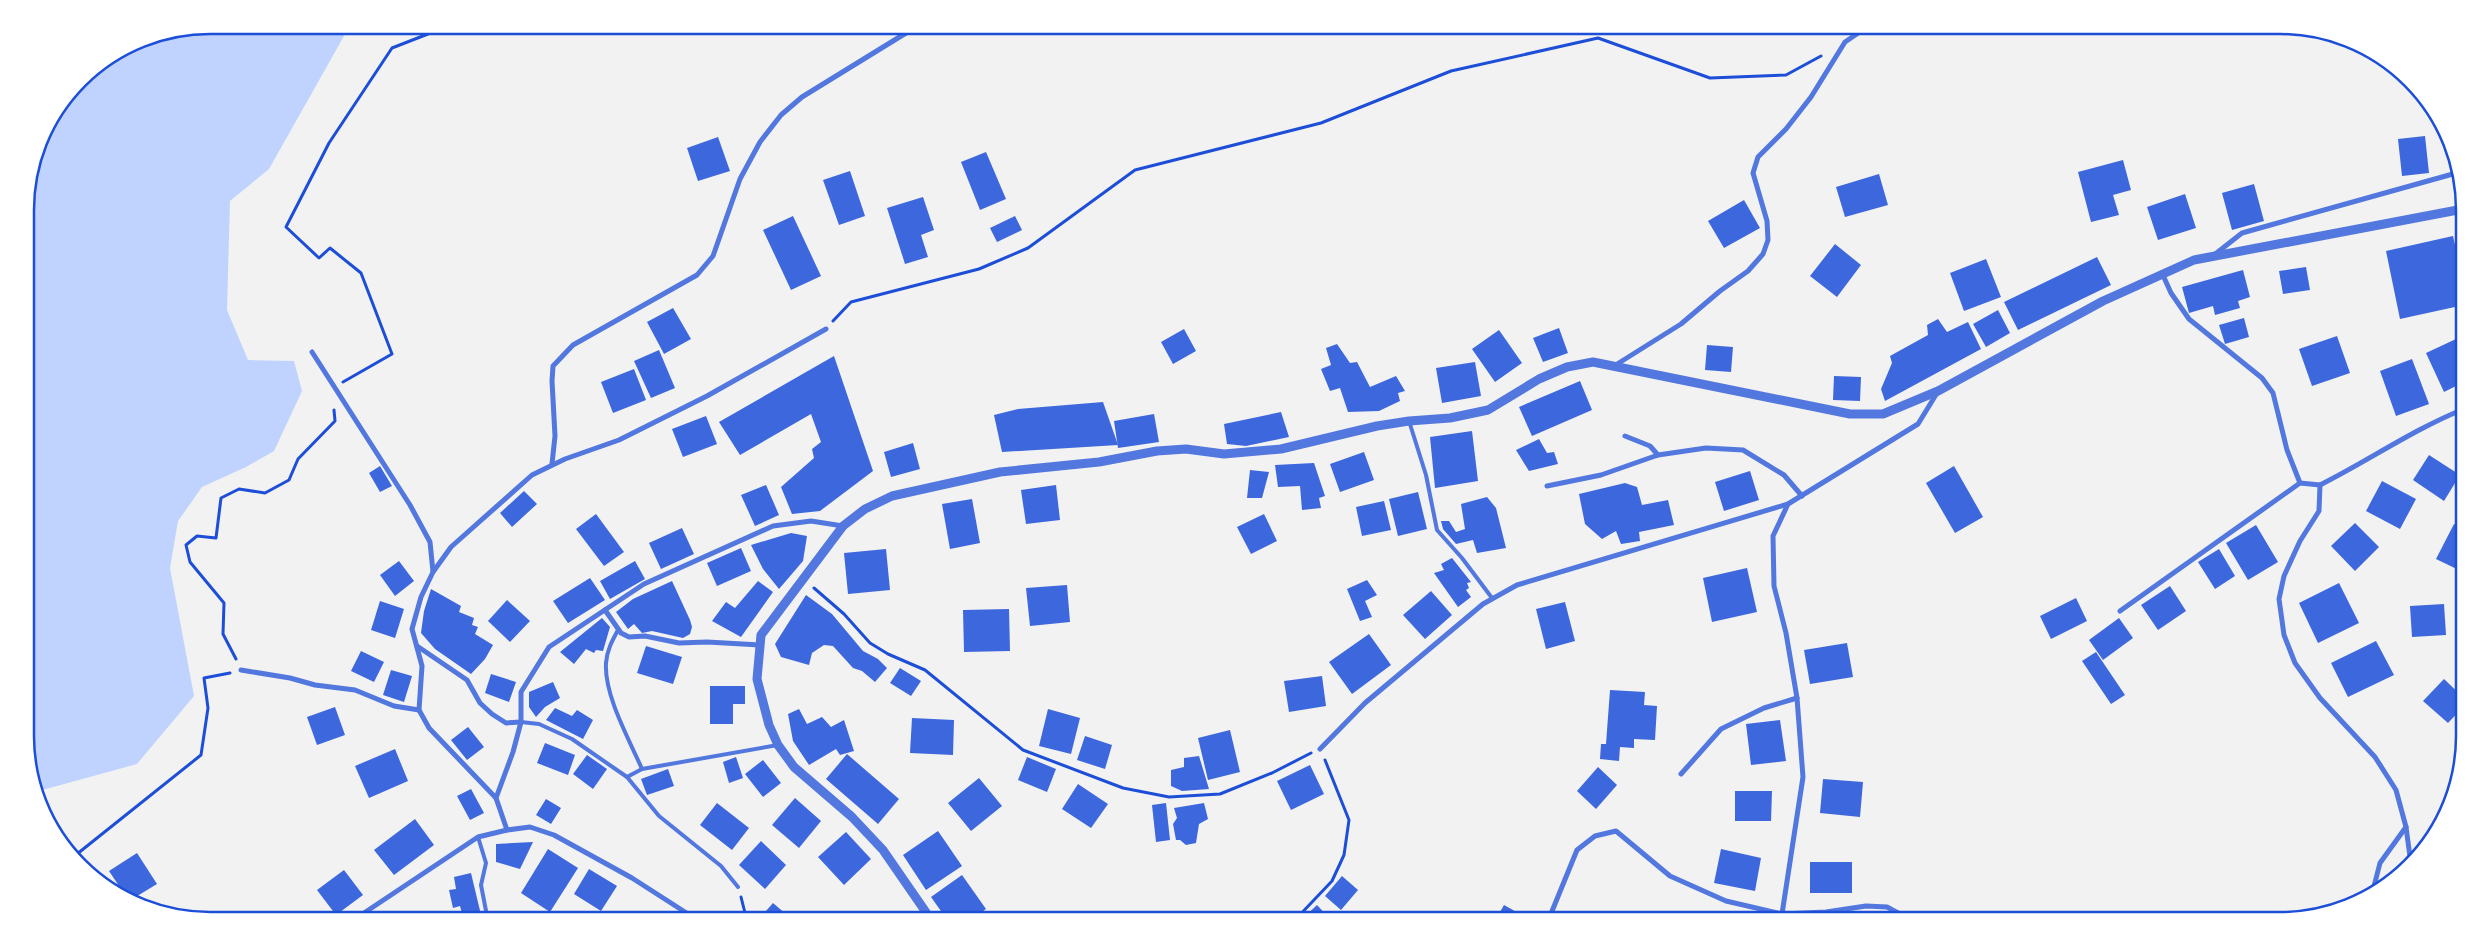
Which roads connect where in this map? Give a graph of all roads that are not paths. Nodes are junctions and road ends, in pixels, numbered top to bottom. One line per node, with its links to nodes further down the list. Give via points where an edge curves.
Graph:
1 (904, 34): 15 (street, via 802,97 781,115 760,142 740,179 712,256 696,275 561,355 553,366 555,418)
2 (1857, 34): 9 (street, via 1845,42 1811,96 1758,157 1753,173 1767,222 1768,240 1762,254 1748,271 1681,324)
3 (2453, 174): 5 (street, via 2242,233)
4 (2456, 210): 5 (street)
5 (2213, 256): 6 (street)
6 (2162, 272): 10 (street, via 2103,300); 16 (street, via 2189,320 2262,378 2273,393 2287,450)
7 (826, 329): 15 (street, via 707,396 619,440)
8 (312, 352): 22 (street, via 410,505 430,542)
9 (1612, 368): 10 (street, via 1850,414 1883,414); 12 (street, via 1593,362 1567,367 1539,379 1488,410 1450,418)
10 (1938, 391): 19 (street, via 1918,424)
11 (2456, 412): 17 (street, via 2436,420)
12 (1409, 421): 21 (street, via 1281,450 1224,454 1186,449 1157,451 1098,462 1000,472 892,496 865,509); 23 (lane, via 1426,475 1437,530)
13 (1625, 436): 14 (street, via 1650,446)
14 (1658, 455): 18 (street, via 1602,475); 19 (street, via 1706,448 1743,450 1784,475)
15 (552, 464): 22 (street, via 532,475 451,547)
16 (2300, 483): 17 (street); 25 (street)
17 (2320, 485): 39 (street, via 2319,511 2284,576 2279,599 2284,635 2296,664 2320,698 2375,757 2396,790)
18 (1547, 486)
19 (1802, 496): 20 (street)
20 (1788, 504): 23 (street, via 1517,585); 30 (street, via 1773,536 1774,586)
21 (842, 526): 24 (street, via 811,521 773,526 644,584); 28 (street, via 761,635)
22 (433, 572): 27 (street, via 421,597 412,629)
23 (1492, 598): 34 (street, via 1364,703)
24 (605, 610): 26 (street); 32 (street, via 549,647 521,692)
25 (2120, 611)
26 (618, 630): 28 (street, via 629,636 645,636 678,644 707,642); 35 (lane, via 609,646 606,663 609,690)
27 (417, 646): 31 (street, via 422,666); 32 (street, via 467,680 480,703 492,714 506,723)
28 (760, 646): 33 (street, via 757,679 769,725)
29 (241, 670): 31 (street, via 355,690 394,706)
30 (1798, 698): 36 (street, via 1764,708 1721,729); 51 (street, via 1802,777)
31 (419, 710): 38 (street, via 429,728)
32 (521, 722): 37 (lane, via 539,724 572,739); 38 (street)
33 (778, 745): 35 (lane); 48 (street, via 794,766 852,817 883,850)
34 (1320, 749)
35 (642, 769): 37 (lane)
36 (1680, 774)
37 (627, 777): 44 (lane, via 659,816 722,866)
38 (496, 798): 40 (street)
39 (2406, 827): 42 (street); 43 (street, via 2380,863)
40 (507, 830): 41 (street); 47 (street, via 530,828 554,835)
41 (478, 837): 45 (street); 46 (lane, via 486,863 482,886)
42 (2410, 856)
43 (2374, 885)
44 (738, 887)
45 (366, 912)
46 (486, 912)
47 (685, 912)
48 (926, 912)
49 (1552, 912): 50 (street, via 1577,850 1595,836 1616,831 1670,876 1726,901)
50 (1773, 912)
51 (1782, 912)
52 (1826, 912): 53 (street, via 1866,906 1888,907)
53 (1897, 912)

